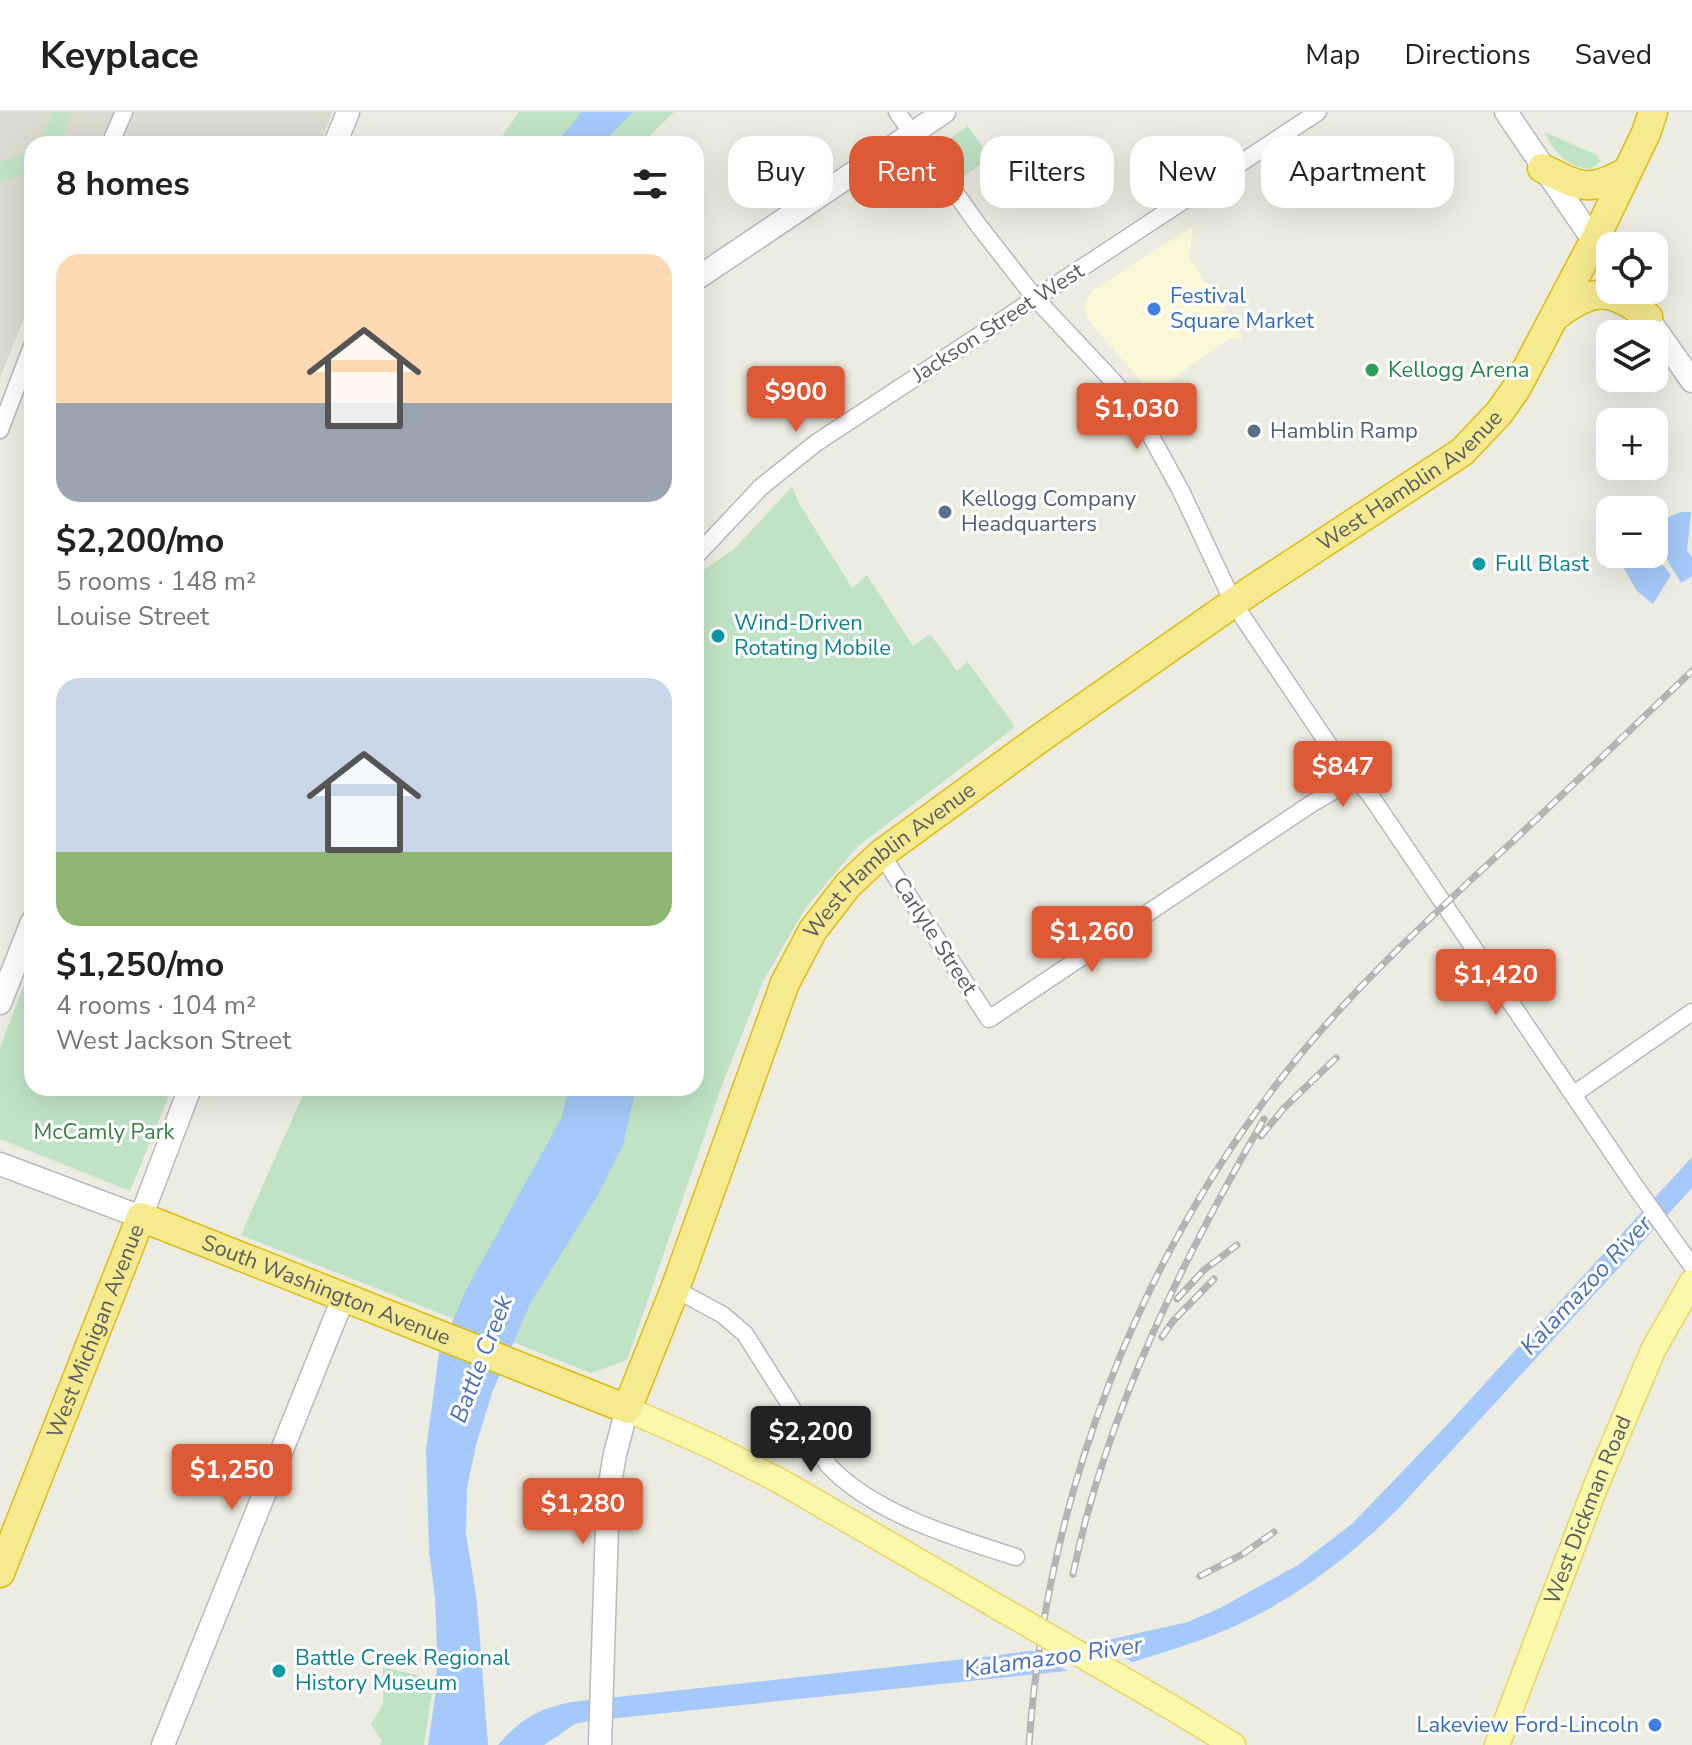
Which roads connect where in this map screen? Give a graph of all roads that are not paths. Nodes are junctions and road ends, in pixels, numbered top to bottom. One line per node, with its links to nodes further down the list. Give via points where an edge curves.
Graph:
1 (124, 112): 9 (street)
2 (348, 112): 10 (street)
3 (897, 112): 8 (street)
4 (944, 112): 8 (street)
5 (1318, 112): 16 (street, Jackson Street West)
6 (1506, 112): 11 (street)
7 (1653, 119): 12 (highway, West Hamblin Avenue)
8 (913, 133): 15 (street); 16 (street)
9 (114, 136)
10 (338, 136)
11 (1542, 168): 12 (highway, via 1582,186 1603,185); 13 (street)
12 (1626, 172): 13 (highway, West Hamblin Avenue)
13 (1594, 241): 14 (street); 19 (highway, West Hamblin Avenue)
14 (1596, 244)
15 (704, 274)
16 (1036, 299): 23 (street, Jackson Street West, via 796,460 761,487); 24 (street, via 1139,413)
17 (1638, 304): 18 (street)
18 (1648, 317): 19 (highway, via 1631,303 1604,293 1588,295); 21 (street)
19 (1553, 318): 24 (highway, West Hamblin Avenue, via 1507,401 1462,452)
20 (24, 367): 22 (street)
21 (1692, 381)
22 (0, 430)
23 (704, 548)
24 (1234, 604): 25 (street); 26 (highway, West Hamblin Avenue)
25 (1354, 779): 26 (street, Carlyle Street, via 996,1014); 30 (street)
26 (881, 854): 36 (highway, West Hamblin Avenue, via 813,930 785,983)
27 (24, 956): 28 (street)
28 (0, 1003)
29 (1692, 1012): 30 (street)
30 (1574, 1094): 34 (street)
31 (187, 1096): 33 (street, West Michigan Avenue)
32 (0, 1164): 33 (street)
33 (141, 1217): 37 (highway, South Washington Avenue); 40 (highway, West Michigan Avenue)
34 (1692, 1266)
35 (1692, 1282): 44 (main road, West Dickman Road, via 1653,1350)
36 (675, 1289): 38 (highway, West Hamblin Avenue); 39 (street, via 723,1315 745,1334 842,1480 911,1521)
37 (344, 1296): 38 (highway, South Washington Avenue); 42 (street)
38 (627, 1409): 41 (street, West Hamblin Avenue, via 608,1495); 43 (main road, South Washington Avenue, bridge, via 780,1481)
39 (1016, 1557)
40 (0, 1573)
41 (600, 1742)
42 (163, 1745)
43 (1233, 1745)
44 (1497, 1745)

